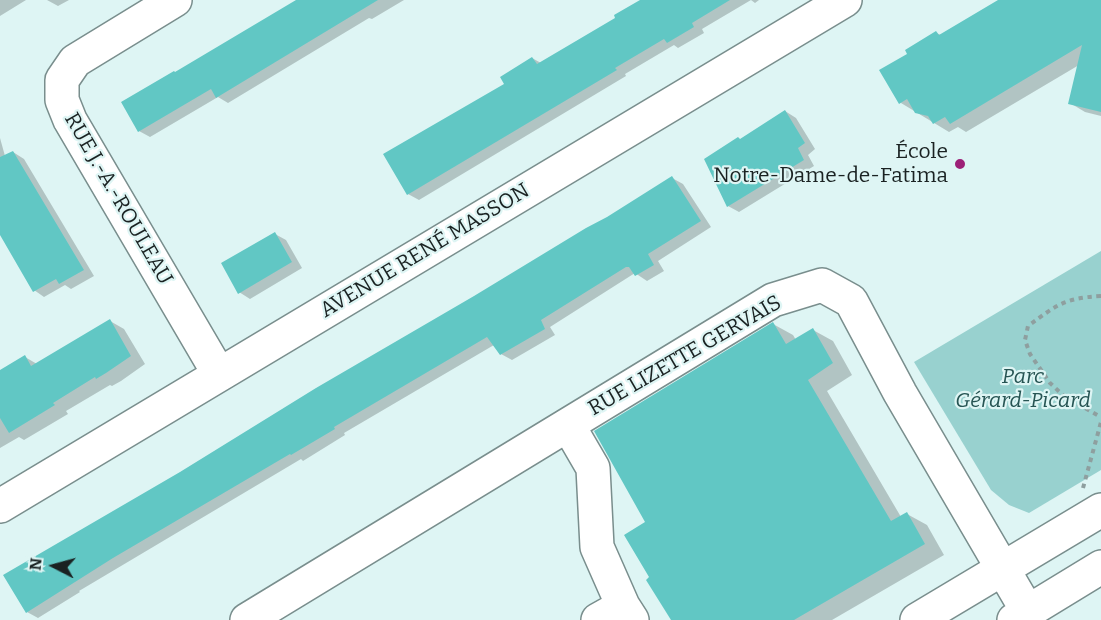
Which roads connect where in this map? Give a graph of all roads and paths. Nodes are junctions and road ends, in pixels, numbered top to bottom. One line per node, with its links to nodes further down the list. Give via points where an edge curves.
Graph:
1 (175, 0): 4 (street, RUE J.-A.-ROULEAU, via 75,61 62,80 62,100 70,120)
2 (845, 0): 4 (street, AVENUE RENÉ MASSON)
3 (1101, 296): 5 (path, via 1060,303 1028,327 1025,340 1050,383 1065,397)
4 (219, 374): 8 (street, AVENUE RENÉ MASSON)
5 (1101, 417)
6 (1101, 422): 10 (path)
7 (568, 425): 12 (street, RUE LIZETTE GERVAIS, via 773,300 822,285 851,301); 13 (street, via 593,468 597,547); 15 (street, RUE LIZETTE GERVAIS)
8 (3, 505)
9 (1101, 510): 10 (street)
10 (1072, 527): 12 (street)
11 (1101, 567): 14 (street)
12 (1003, 569): 14 (street, RUE LIZETTE GERVAIS); 16 (street)
13 (617, 615)
14 (1021, 616)
15 (248, 620)
16 (917, 620)

